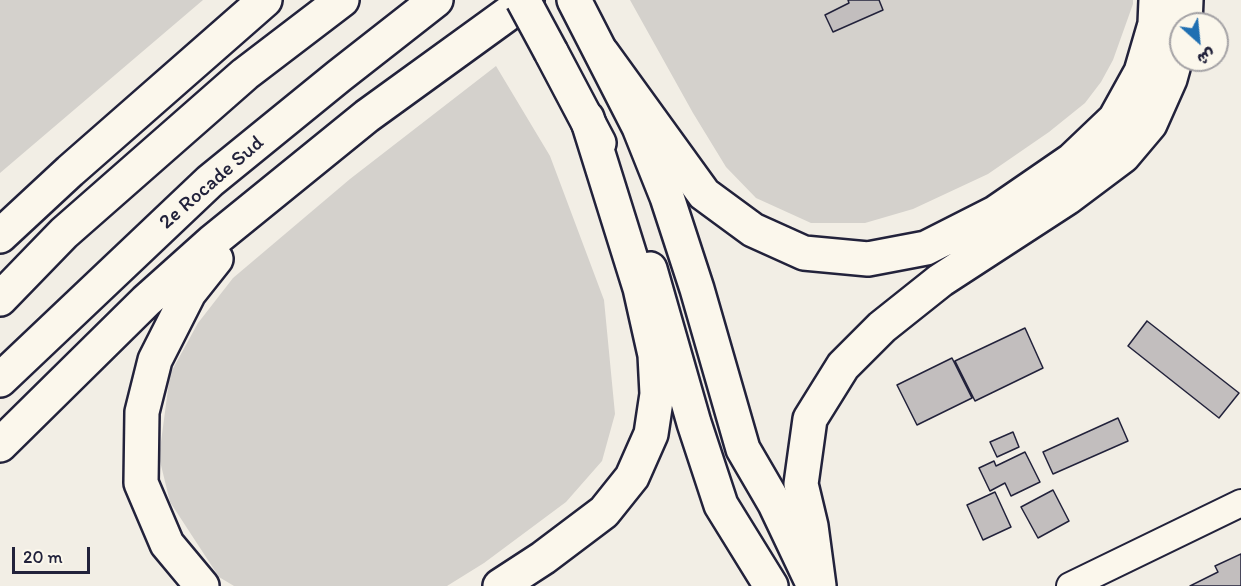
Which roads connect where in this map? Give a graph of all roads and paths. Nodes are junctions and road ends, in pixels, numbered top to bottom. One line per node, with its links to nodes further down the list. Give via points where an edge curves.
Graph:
1 (265, 0): 11 (highway); 12 (highway)
2 (342, 0): 13 (highway, via 245,74 64,233)
3 (436, 0): 14 (highway, 2e Rocade Sud, via 210,182)
4 (525, 0): 8 (highway); 10 (highway, bridge)
5 (1155, 0): 7 (highway, via 1155,24 1141,72 1115,119 1072,160 995,213 926,248 868,259 804,253 753,230 704,194)
6 (580, 10): 7 (highway)
7 (602, 53): 20 (highway, via 639,127 667,197 743,449 775,504)
8 (434, 67): 15 (highway, via 213,241); 17 (highway, via 223,250 189,293 155,360 142,412 141,483 167,544)
9 (1172, 72): 21 (highway, via 1150,124 1123,156 1067,198 941,280 882,327 843,366 810,419 801,484)
10 (587, 118): 18 (highway, via 640,288 655,355 657,394 651,434 632,477 604,512); 19 (highway, via 649,264 721,505)
11 (0, 216)
12 (0, 236)
13 (0, 299)
14 (0, 380)
15 (0, 444)
16 (1241, 503): 22 (street)
17 (202, 586)
18 (500, 586)
19 (771, 586)
20 (814, 586)
21 (819, 586)
22 (1070, 586)

